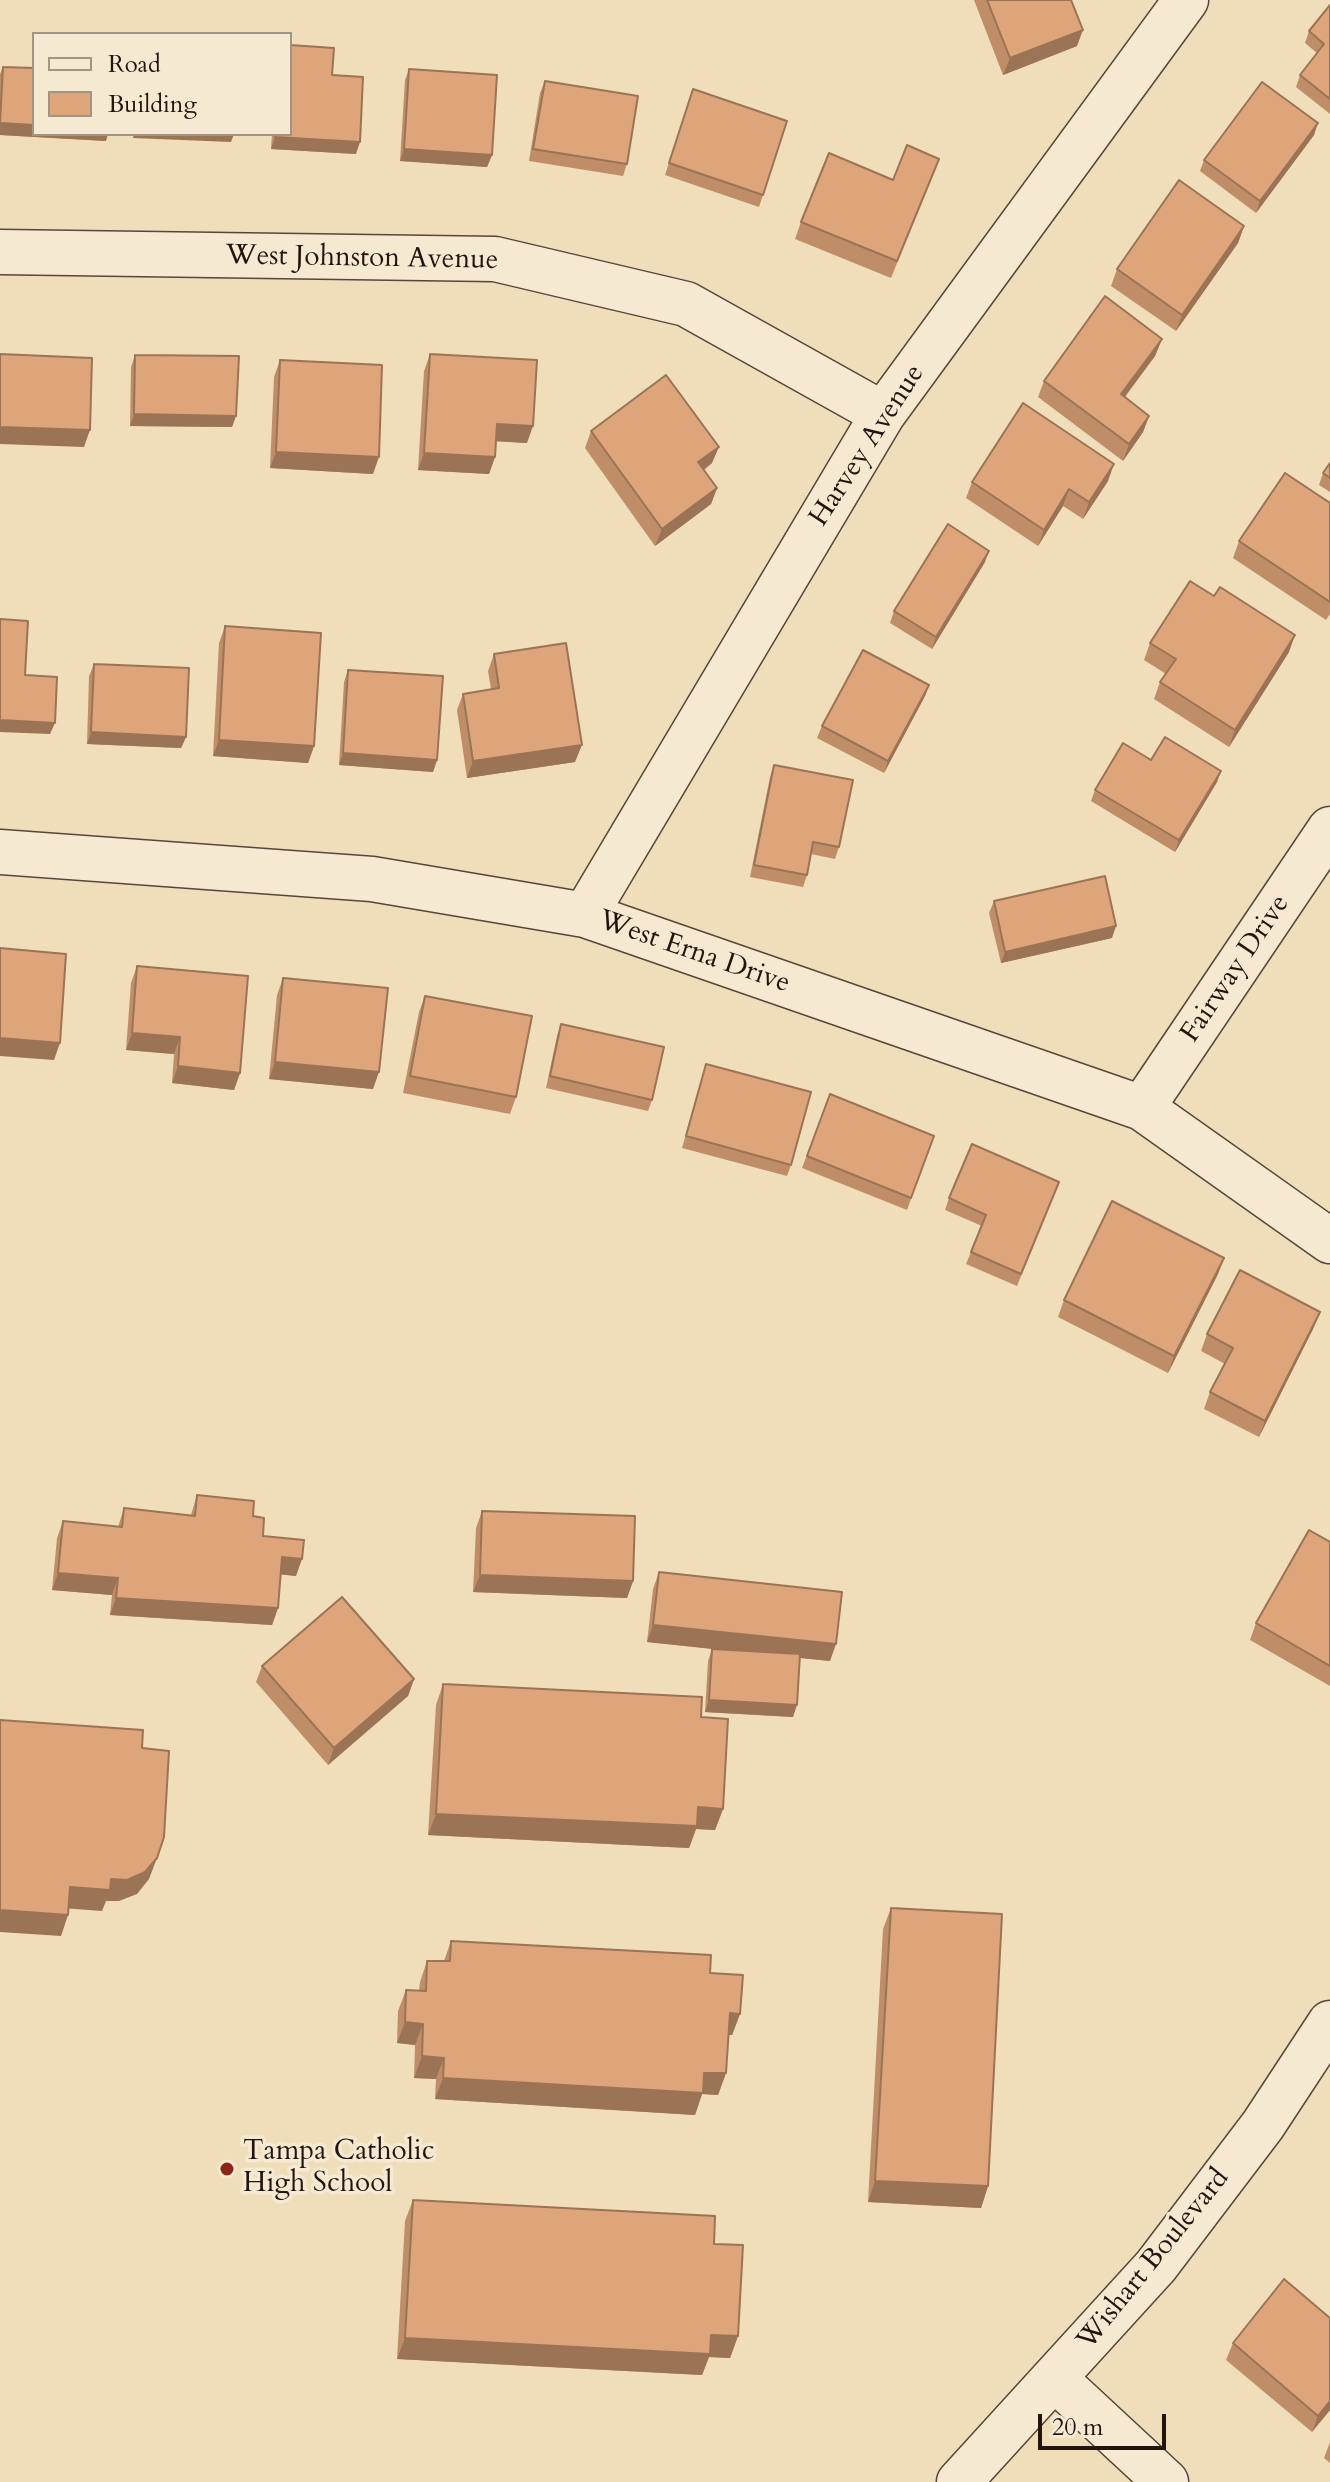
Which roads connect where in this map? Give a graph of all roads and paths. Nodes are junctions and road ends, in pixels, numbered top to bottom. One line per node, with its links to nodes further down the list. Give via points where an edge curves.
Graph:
1 (1186, 0): 3 (street, Harvey Avenue)
2 (0, 252): 3 (street, West Johnston Avenue, via 495,259 686,304)
3 (883, 414): 6 (street, Harvey Avenue)
4 (1330, 829): 7 (street, Fairway Drive)
5 (0, 852): 6 (street, West Erna Drive, via 372,879)
6 (585, 915): 7 (street, West Erna Drive)
7 (1142, 1108): 8 (street, West Erna Drive)
8 (1330, 1241)
9 (1330, 2023): 10 (street, Wishart Boulevard, via 1263,2125 1156,2266)
10 (1055, 2379): 11 (street, Wishart Boulevard); 12 (street)
11 (959, 2482)
12 (1166, 2482)

